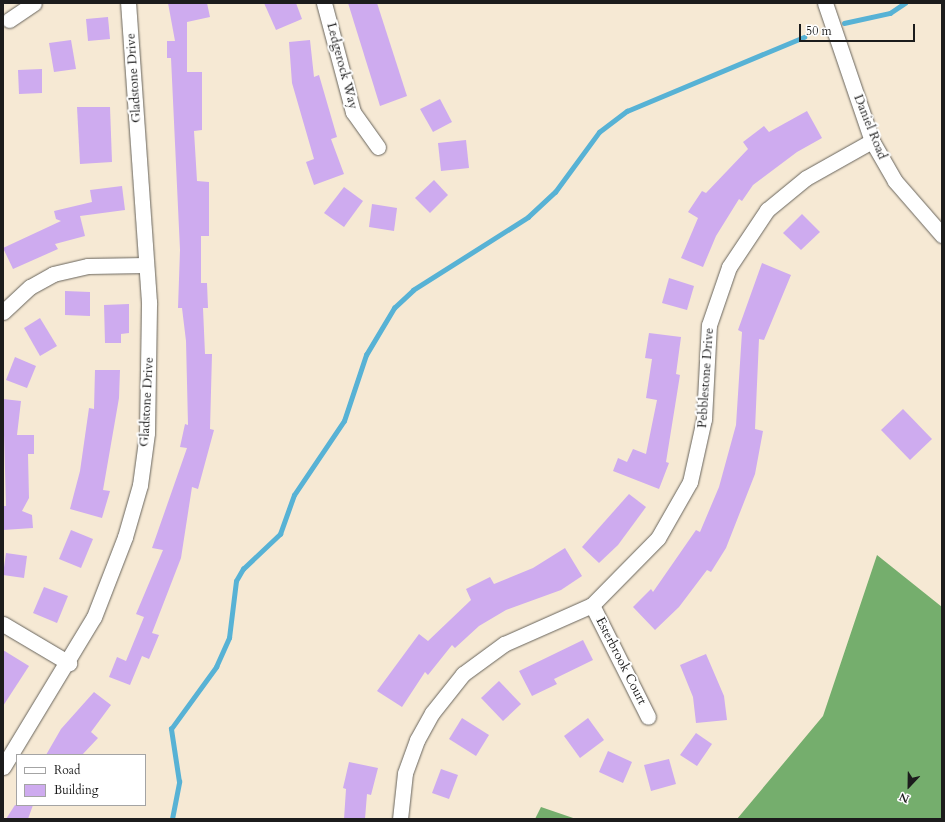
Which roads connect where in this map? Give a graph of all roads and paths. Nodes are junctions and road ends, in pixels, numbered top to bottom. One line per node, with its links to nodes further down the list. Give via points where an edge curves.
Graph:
1 (34, 3): 5 (street)
2 (128, 3): 9 (street, Gladstone Drive)
3 (324, 3): 7 (street, Ledgerock Way, via 353,112)
4 (825, 3): 6 (street, Daniel Road)
5 (10, 20)
6 (872, 141): 8 (street, Daniel Road, via 895,181); 11 (street, Pebblestone Drive, via 806,178 767,210 745,240 729,267 709,325 704,419 690,482 672,517 649,550)
7 (378, 147)
8 (942, 235)
9 (145, 265): 10 (street, via 88,266 53,274 30,287); 13 (street, Gladstone Drive, via 149,302 149,386 140,485 125,537 94,617)
10 (3, 312)
11 (592, 605): 14 (street, Esterbrook Court); 16 (street, Pebblestone Drive, via 504,644 463,674 448,690 417,740 405,773)
12 (3, 624): 13 (street)
13 (69, 663): 15 (street, Gladstone Drive)
14 (648, 717)
15 (3, 768)
16 (400, 819)

